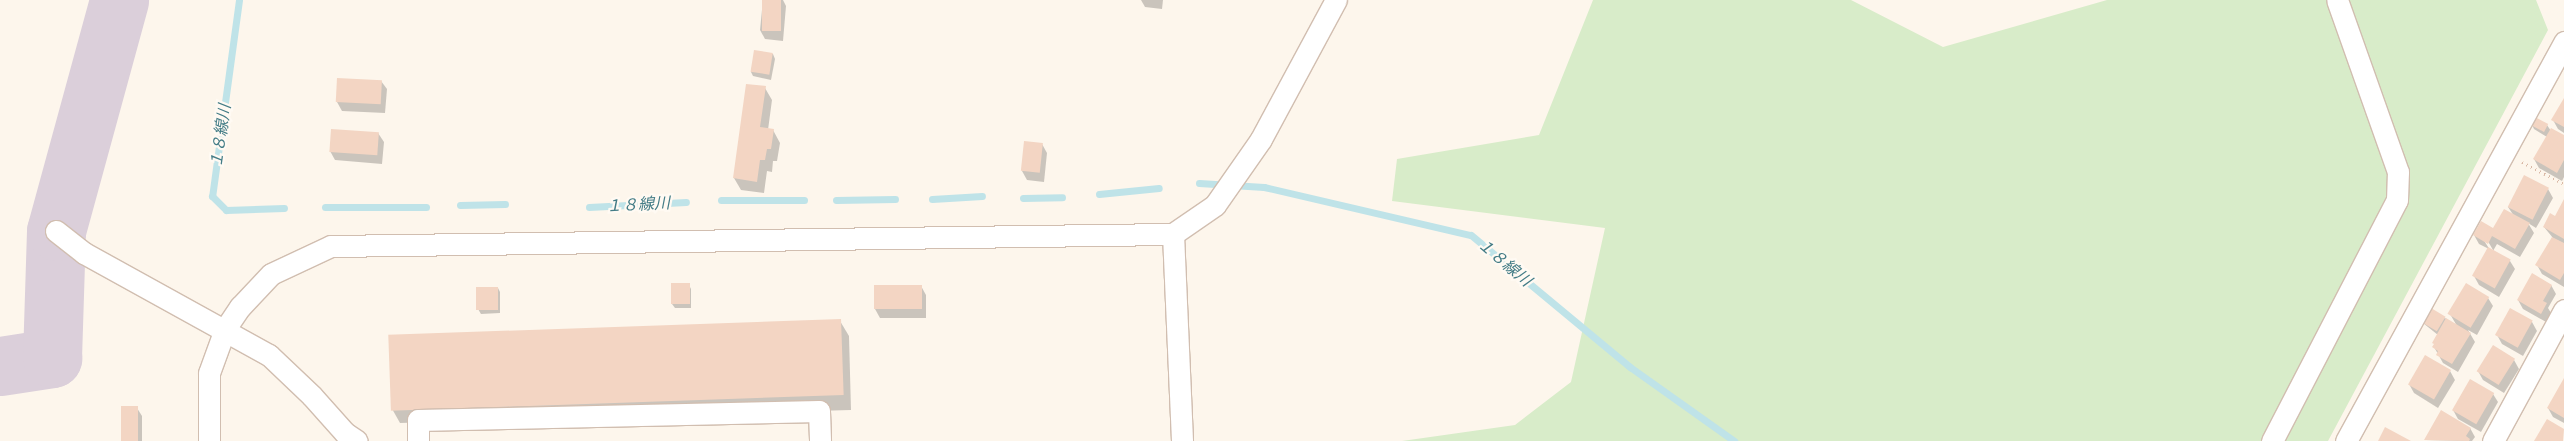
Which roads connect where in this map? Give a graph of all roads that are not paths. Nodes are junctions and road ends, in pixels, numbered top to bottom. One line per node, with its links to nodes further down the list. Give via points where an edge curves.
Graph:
1 (1336, 0): 5 (street, via 1261,140 1215,205)
2 (2337, 0): 13 (street, via 2398,172 2397,200)
3 (2564, 42): 14 (street)
4 (56, 230): 7 (street, via 84,252)
5 (1174, 234): 7 (street, via 331,246 271,274 240,306); 12 (street)
6 (2564, 310): 15 (street)
7 (225, 329): 8 (street, via 209,373); 9 (street, via 268,355)
8 (209, 441)
9 (356, 441)
10 (418, 441): 11 (street, via 418,420 819,411)
11 (820, 441)
12 (1182, 441)
13 (2272, 441)
14 (2346, 441)
15 (2493, 441)

